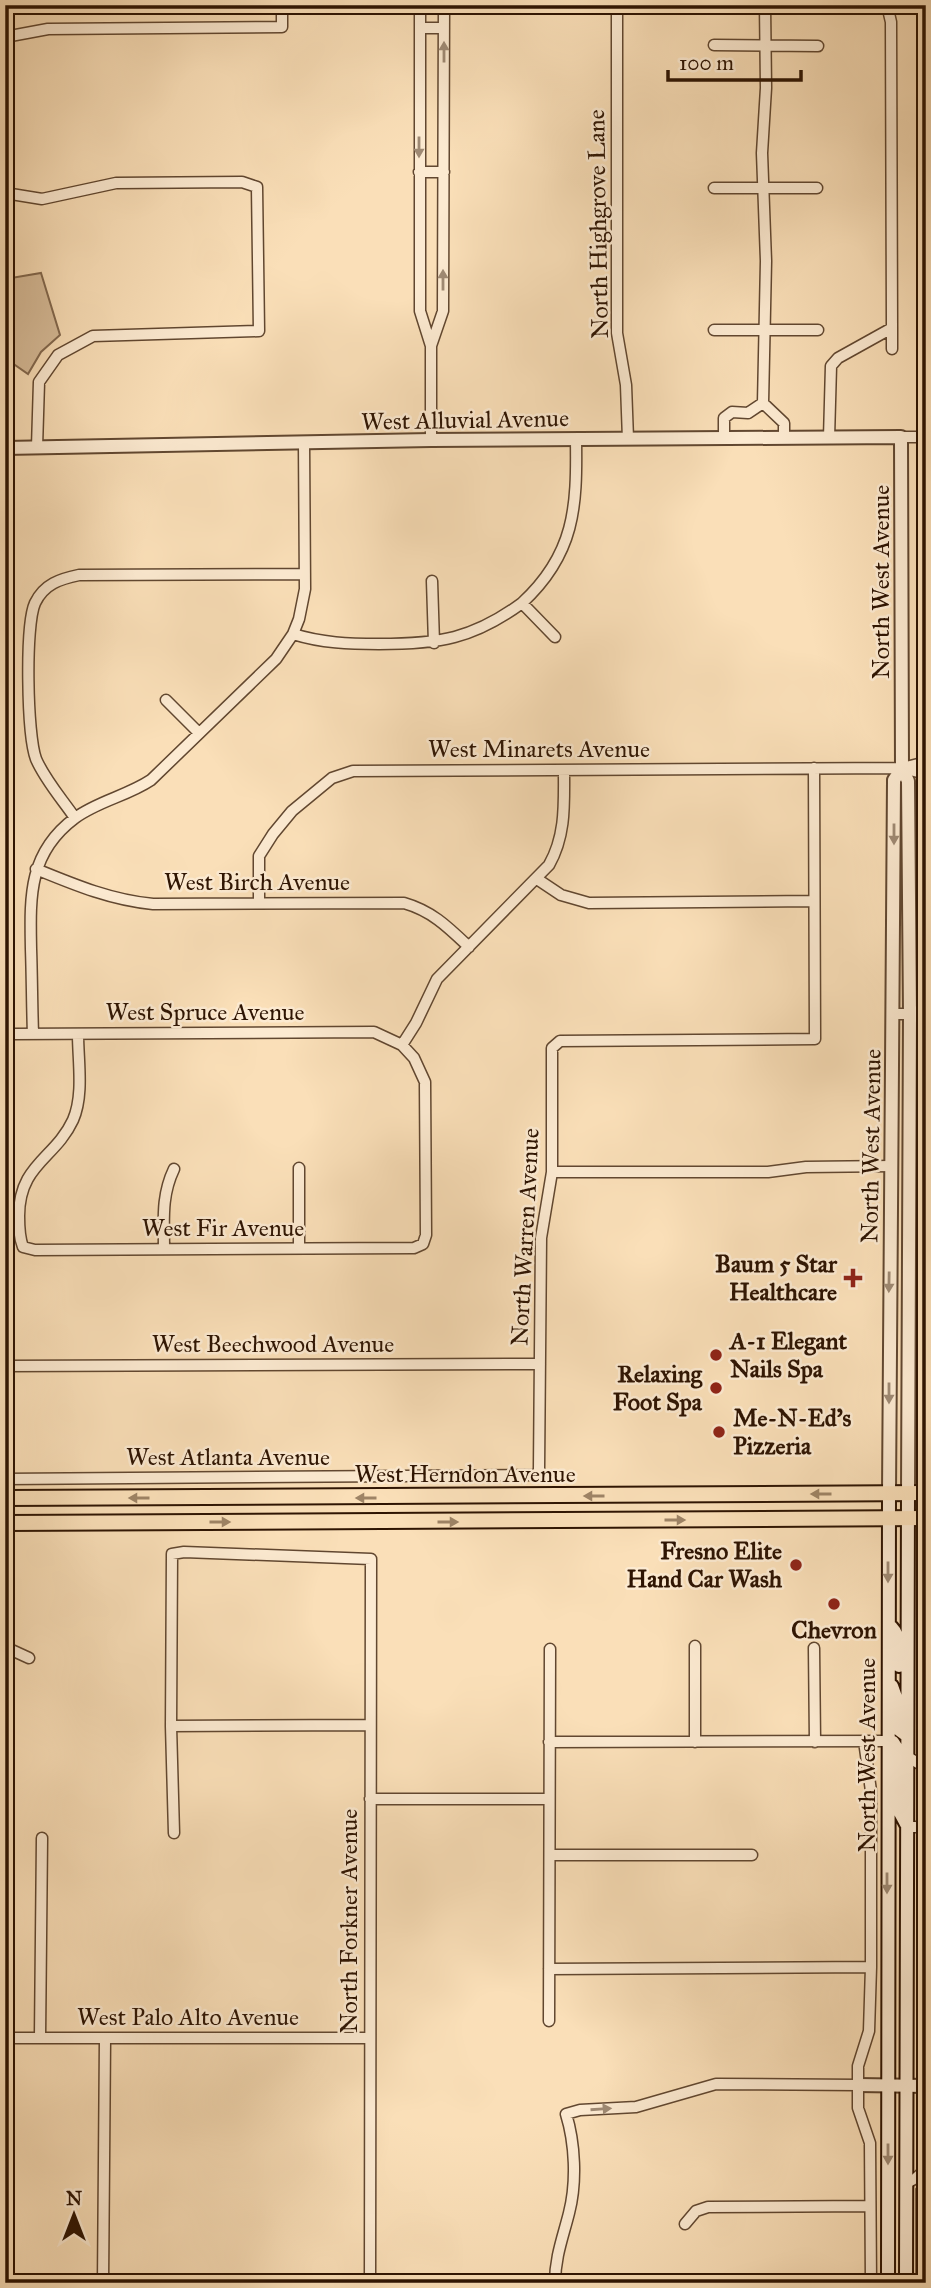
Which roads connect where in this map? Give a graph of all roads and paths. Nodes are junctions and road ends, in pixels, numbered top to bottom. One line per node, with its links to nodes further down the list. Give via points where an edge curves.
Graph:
1 (282, 5): 9 (street, via 282,27 48,29)
2 (420, 5): 7 (street)
3 (444, 5): 8 (street)
4 (765, 5): 11 (street)
5 (887, 5): 19 (street, via 891,22)
6 (617, 8): 31 (street, North Highgrove Lane, via 617,333 626,385)
7 (420, 28): 8 (street); 13 (street, one-way to 13)
8 (444, 28): 14 (street, one-way to 8)
9 (5, 37)
10 (714, 45): 11 (street)
11 (764, 45): 12 (street); 16 (street)
12 (818, 46)
13 (419, 172): 14 (street); 23 (street, via 420,311)
14 (444, 172): 23 (street, one-way to 14, via 443,311)
15 (714, 188): 16 (street)
16 (764, 188): 17 (street); 22 (street)
17 (817, 188)
18 (5, 193): 35 (street, via 42,199 116,184 242,183 257,187 259,331 93,336 58,355 39,382)
19 (892, 328): 24 (street); 29 (street, via 834,360 829,374)
20 (714, 330): 22 (street)
21 (818, 330): 22 (street)
22 (764, 331): 25 (street)
23 (431, 346): 33 (street)
24 (892, 349)
25 (764, 403): 28 (street, via 784,423); 32 (street, via 748,413 732,412 724,418)
26 (901, 437): 27 (street, West Alluvial Avenue); 29 (street, West Alluvial Avenue); 47 (street, North West Avenue)
27 (926, 437)
28 (784, 438): 29 (street, West Alluvial Avenue); 32 (street, West Alluvial Avenue)
29 (829, 438)
30 (576, 439): 31 (street, West Alluvial Avenue); 33 (street, West Alluvial Avenue); 39 (street, via 577,493 572,522 554,567)
31 (628, 439): 32 (street, West Alluvial Avenue)
32 (724, 439)
33 (431, 440): 34 (street, West Alluvial Avenue)
34 (304, 443): 35 (street, West Alluvial Avenue); 37 (street)
35 (37, 447): 36 (street, West Alluvial Avenue)
36 (5, 448)
37 (305, 574): 40 (street, via 303,604); 50 (street, via 79,575 50,584 36,601 30,625 31,732 37,760)
38 (432, 581): 42 (street)
39 (522, 603): 41 (street); 42 (street, via 478,630)
40 (293, 634): 42 (street, via 326,643); 44 (street, via 276,659)
41 (555, 637)
42 (434, 643)
43 (166, 700): 44 (street)
44 (199, 733): 50 (street, via 151,780)
45 (926, 762): 47 (street, West Minarets Avenue)
46 (814, 768): 47 (street, West Minarets Avenue); 48 (street, West Minarets Avenue); 53 (street)
47 (902, 768): 49 (street, West Minarets Avenue); 57 (street, North West Avenue, one-way to 57, via 894,780); 58 (street, North West Avenue, via 908,780)
48 (564, 770): 52 (street, via 560,841); 54 (street, West Minarets Avenue, via 353,771 332,778 292,811 259,856)
49 (926, 774)
50 (75, 818): 51 (street, via 53,839)
51 (36, 869): 54 (street, West Birch Avenue, via 125,901); 60 (street, via 30,899)
52 (537, 879): 53 (street, via 561,895 589,903); 55 (street)
53 (814, 901): 67 (street, North Warren Avenue, via 815,1040 560,1041 552,1048)
54 (259, 903): 55 (street, West Birch Avenue, via 404,903 438,918)
55 (469, 947): 63 (street, via 437,979)
56 (926, 1008): 58 (street)
57 (894, 1014): 58 (street); 64 (street, North West Avenue)
58 (910, 1014): 59 (street); 68 (street, North West Avenue)
59 (926, 1020)
60 (33, 1034): 61 (street, West Spruce Avenue); 62 (street, West Spruce Avenue)
61 (78, 1034): 63 (street, West Spruce Avenue, via 374,1032); 70 (street, West Fir Avenue, via 78,1106 68,1129 25,1182 19,1205 19,1238 23,1247 35,1250)
62 (5, 1036)
63 (402, 1045): 69 (street, West Fir Avenue, via 421,1070 426,1093 423,1244 414,1248)
64 (892, 1166): 67 (street, via 768,1172); 68 (street, via 899,1170 901,1233); 76 (street, North West Avenue, one-way to 76)
65 (299, 1168): 69 (street)
66 (174, 1169): 70 (street, via 163,1200)
67 (552, 1172): 71 (street, North Warren Avenue, via 541,1238)
68 (908, 1242): 77 (street, North West Avenue)
69 (299, 1248): 70 (street, West Fir Avenue)
70 (164, 1249)
71 (540, 1364): 72 (street, West Beechwood Avenue); 73 (street, North Warren Avenue)
72 (5, 1366)
73 (536, 1475): 74 (street, West Atlanta Avenue)
74 (5, 1479)
75 (926, 1493): 77 (main road, West Herndon Avenue)
76 (889, 1494): 77 (main road, West Herndon Avenue); 78 (main road, West Herndon Avenue, one-way to 78); 79 (street, North West Avenue)
77 (908, 1494): 80 (street, North West Avenue)
78 (5, 1498)
79 (888, 1518): 80 (main road, West Herndon Avenue); 82 (main road, West Herndon Avenue, one-way to 79); 83 (street, North West Avenue, one-way to 83)
80 (908, 1518): 81 (main road, West Herndon Avenue); 90 (street, North West Avenue)
81 (926, 1518)
82 (5, 1523)
83 (888, 1625): 89 (street, North West Avenue); 90 (street, via 896,1633 899,1682)
84 (695, 1646): 97 (street)
85 (5, 1647): 88 (street)
86 (814, 1648): 98 (street)
87 (550, 1649): 96 (street)
88 (29, 1658)
89 (888, 1676): 93 (street, via 897,1700 899,1730); 95 (street, North West Avenue)
90 (907, 1700): 93 (street, North West Avenue)
91 (370, 1725): 92 (street); 92 (street, North Forkner Avenue, via 371,1559 184,1552 172,1554); 101 (street, North Forkner Avenue)
92 (171, 1726): 105 (street)
93 (907, 1737): 99 (street, North West Avenue)
94 (864, 1741): 95 (street); 98 (street); 111 (street, via 871,1791)
95 (888, 1741): 103 (street, via 898,1750 899,1811); 121 (street, North West Avenue, one-way to 121)
96 (550, 1742): 97 (street); 102 (street)
97 (695, 1742): 98 (street)
98 (815, 1742)
99 (908, 1757): 100 (street); 103 (street, North West Avenue)
100 (926, 1768)
101 (370, 1799): 102 (street); 117 (street, North Forkner Avenue)
102 (549, 1799): 107 (street)
103 (907, 1826): 104 (street); 122 (street, North West Avenue)
104 (926, 1827)
105 (174, 1833)
106 (42, 1838): 116 (street)
107 (550, 1855): 108 (street); 112 (street)
108 (752, 1855)
109 (926, 1880): 110 (street)
110 (925, 1919): 114 (street)
111 (871, 1968): 112 (street); 119 (street, via 869,2031 858,2066)
112 (549, 1969): 113 (street)
113 (549, 2021)
114 (926, 2029)
115 (5, 2038): 116 (street, West Palo Alto Avenue)
116 (40, 2038): 118 (street, West Palo Alto Avenue)
117 (370, 2038): 118 (street, West Palo Alto Avenue); 128 (street, North Forkner Avenue)
118 (105, 2039): 127 (street)
119 (858, 2085): 121 (street); 125 (street, via 858,2108 870,2143); 129 (street, one-way to 119, via 572,2188 573,2146 566,2114 636,2107 716,2084)
120 (926, 2085): 122 (street)
121 (888, 2086): 122 (street); 131 (street, North West Avenue, one-way to 131)
122 (908, 2086): 124 (street, North West Avenue)
123 (926, 2169): 124 (street)
124 (907, 2183): 132 (street, North West Avenue)
125 (870, 2206): 126 (street, via 708,2207 696,2211); 130 (street)
126 (685, 2224)
127 (103, 2283)
128 (370, 2283)
129 (555, 2283)
130 (870, 2283)
131 (888, 2283)
132 (906, 2283)

